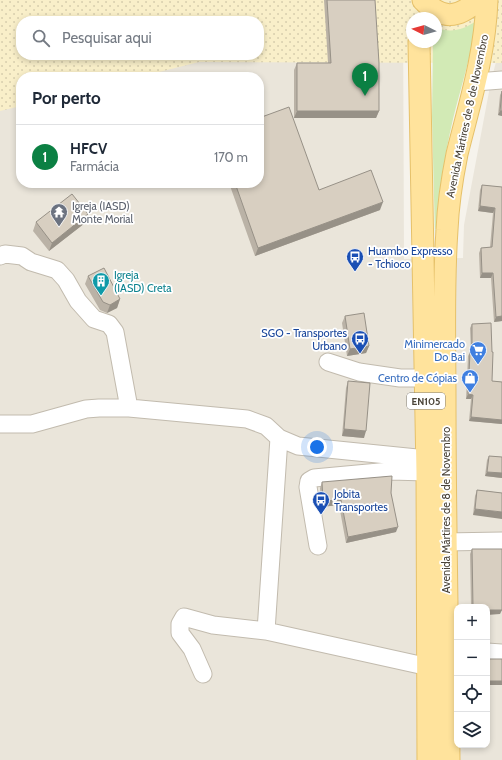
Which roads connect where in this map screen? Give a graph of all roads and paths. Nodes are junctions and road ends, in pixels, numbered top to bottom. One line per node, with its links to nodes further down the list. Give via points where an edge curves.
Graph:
1 (418, 0): 5 (main road)
2 (423, 0): 3 (main road, via 430,8 441,14 453,15 467,10)
3 (478, 0)
4 (487, 0): 8 (main road, Avenida Mártires de 8 de Novembro / EN105, via 484,38)
5 (418, 12)
6 (419, 48): 11 (main road, Avenida Mártires de 8 de Novembro / EN105)
7 (502, 80): 8 (street)
8 (476, 82): 17 (main road, Avenida Mártires de 8 de Novembro / EN105, via 457,157 447,230 444,304)
9 (0, 256): 12 (street, via 22,256 31,262 57,270 94,319 109,324 115,332)
10 (328, 362): 11 (street, via 359,372 400,378)
11 (426, 378): 15 (main road, Avenida Mártires de 8 de Novembro / EN105)
12 (129, 408): 13 (street, via 86,409 32,424); 14 (street, via 247,419 266,426)
13 (0, 424)
14 (279, 438): 15 (street, via 298,446); 19 (street)
15 (427, 465): 18 (street, via 314,478 308,481); 22 (main road, Avenida Mártires de 8 de Novembro / EN105)
16 (502, 541): 17 (street)
17 (446, 542): 22 (main road, Avenida Mártires de 8 de Novembro / EN105)
18 (318, 546)
19 (266, 631): 22 (street); 23 (street, via 214,625 184,617 180,624 180,633 192,650)
20 (490, 652): 21 (street)
21 (502, 653)
22 (444, 661): 24 (main road, Avenida Mártires de 8 de Novembro / EN105); 25 (main road, Avenida Mártires de 8 de Novembro / EN105)
23 (203, 674)
24 (428, 760)
25 (449, 760)

